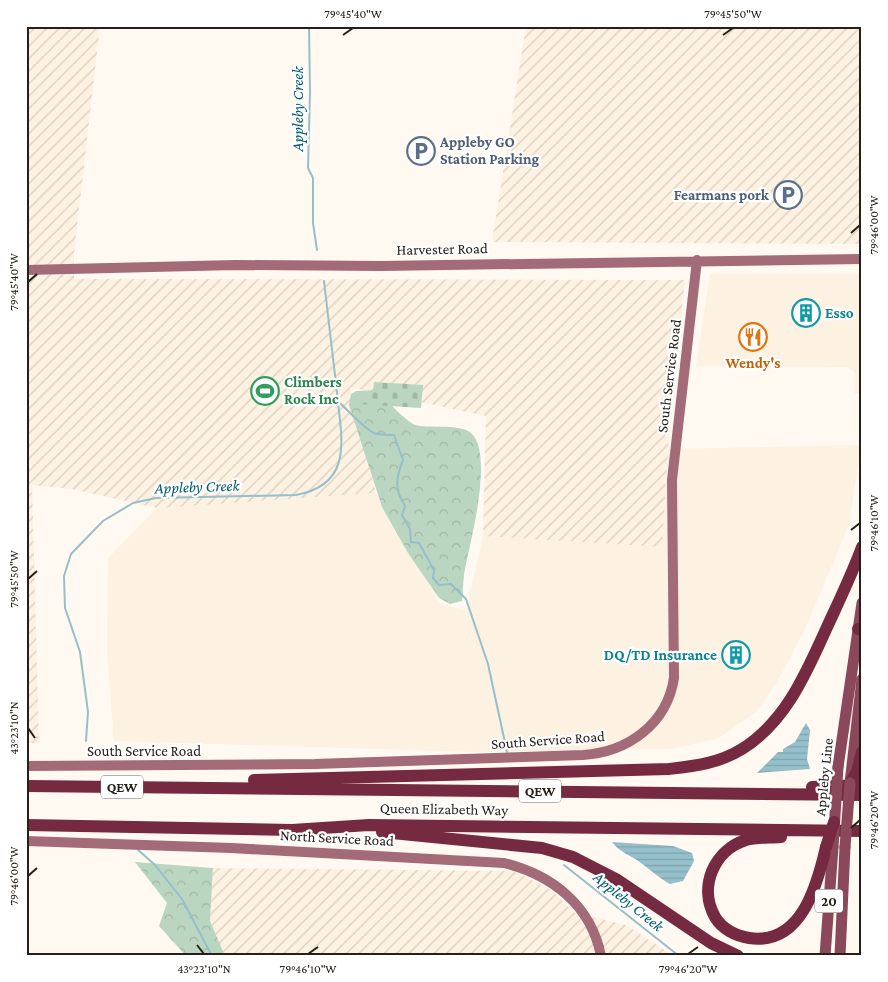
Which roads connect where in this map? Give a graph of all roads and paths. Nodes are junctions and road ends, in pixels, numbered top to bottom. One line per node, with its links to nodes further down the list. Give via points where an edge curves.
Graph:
1 (861, 258): 2 (street, Harvester Road)
2 (697, 260): 3 (street, Harvester Road); 9 (street, South Service Road, via 672,480 674,678 665,708 638,737 601,754 582,755 315,764)
3 (26, 270)
4 (862, 547): 13 (highway, via 788,704 754,741 716,761 669,769 239,780)
5 (862, 602): 6 (main road, Appleby Line)
6 (860, 629): 16 (main road, Appleby Line, bridge, via 838,767)
7 (862, 679): 10 (main road, Appleby Line)
8 (862, 752): 10 (highway)
9 (26, 766)
10 (854, 766): 11 (highway)
11 (856, 784): 14 (highway, via 785,788); 25 (main road, Appleby Line / 20, bridge, via 845,847)
12 (26, 786): 13 (highway, Queen Elizabeth Way / QEW)
13 (218, 788): 14 (highway, Queen Elizabeth Way / QEW)
14 (754, 794): 15 (highway, Queen Elizabeth Way / QEW)
15 (862, 795)
16 (834, 822): 21 (highway, bridge)
17 (26, 825): 18 (highway, Queen Elizabeth Way)
18 (292, 830): 19 (highway, Queen Elizabeth Way, via 369,824); 23 (highway, via 367,831 542,848 598,869 711,943)
19 (862, 832): 21 (highway, via 754,839 736,845 717,861 710,875 709,900 715,916 727,930 744,938 766,939 786,931 808,903)
20 (26, 841): 22 (street, North Service Road, via 504,862 535,873 575,901 588,920)
21 (830, 847): 24 (main road, 20)
22 (601, 956)
23 (738, 956)
24 (826, 956)
25 (840, 956)

